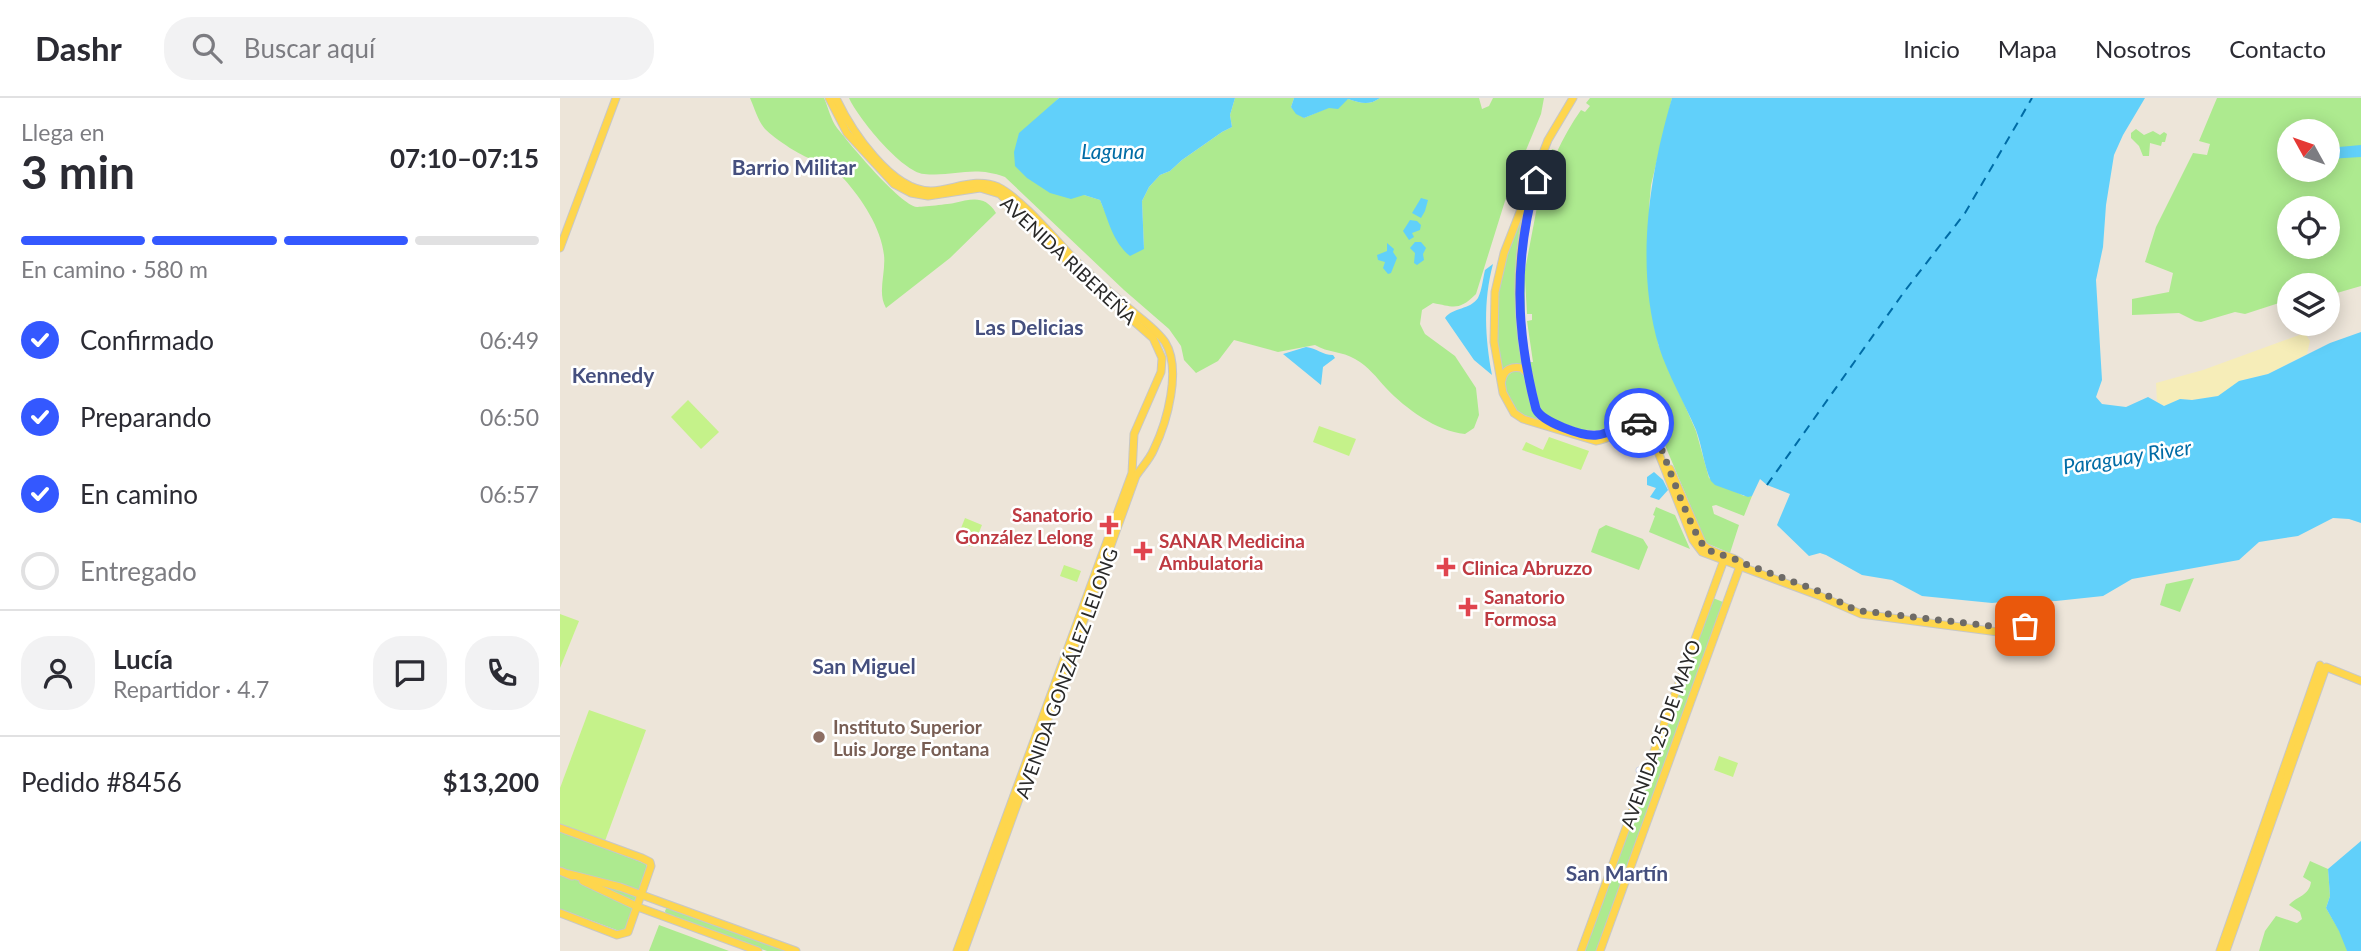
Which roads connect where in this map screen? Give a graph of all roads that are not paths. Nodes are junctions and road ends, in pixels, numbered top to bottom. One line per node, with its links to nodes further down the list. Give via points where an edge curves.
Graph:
1 (616, 98): 5 (main road)
2 (828, 98): 10 (main road, AVENIDA RIBEREÑA, via 848,133 894,184 928,196 980,188 1000,194 1153,338 1162,365)
3 (836, 98): 9 (main road, AVENIDA RIBEREÑA, via 851,127 905,184 931,191 988,184 1016,200 1082,267 1161,336 1173,362)
4 (1575, 98): 7 (main road, via 1544,159 1524,228 1519,310); 8 (main road, via 1536,166 1498,272 1493,328)
5 (562, 235): 6 (main road)
6 (560, 248)
7 (1529, 376): 8 (main road, via 1522,368 1513,367); 11 (main road, via 1539,414 1550,423 1595,436 1633,422 1653,431 1699,539)
8 (1501, 383): 11 (main road, via 1508,406 1523,419 1596,440 1624,428 1644,431 1653,439 1697,547)
9 (1170, 398): 26 (main road, AVENIDA GONZÁLEZ LELONG, via 1156,446 1135,479)
10 (1146, 405): 25 (main road, AVENIDA GONZÁLEZ LELONG, via 1134,434 1132,473)
11 (1724, 558): 12 (main road); 27 (main road, AVENIDA 25 DE MAYO, via 1642,771)
12 (1740, 564): 13 (main road, via 1862,611 2008,628); 14 (main road, via 1861,614); 28 (main road, AVENIDA 25 DE MAYO)
13 (2025, 626)
14 (2006, 633)
15 (2361, 681): 16 (main road, via 2323,666)
16 (2276, 803): 29 (main road); 30 (main road)
17 (560, 828): 20 (main road, via 650,862)
18 (560, 871): 19 (main road)
19 (569, 874): 20 (main road); 21 (main road)
20 (642, 895): 21 (main road); 24 (main road)
21 (638, 907): 22 (main road, via 624,935); 23 (main road)
22 (560, 912)
23 (758, 951)
24 (796, 951)
25 (957, 951)
26 (964, 951)
27 (1581, 951)
28 (1600, 951)
29 (2220, 951)
30 (2226, 951)

